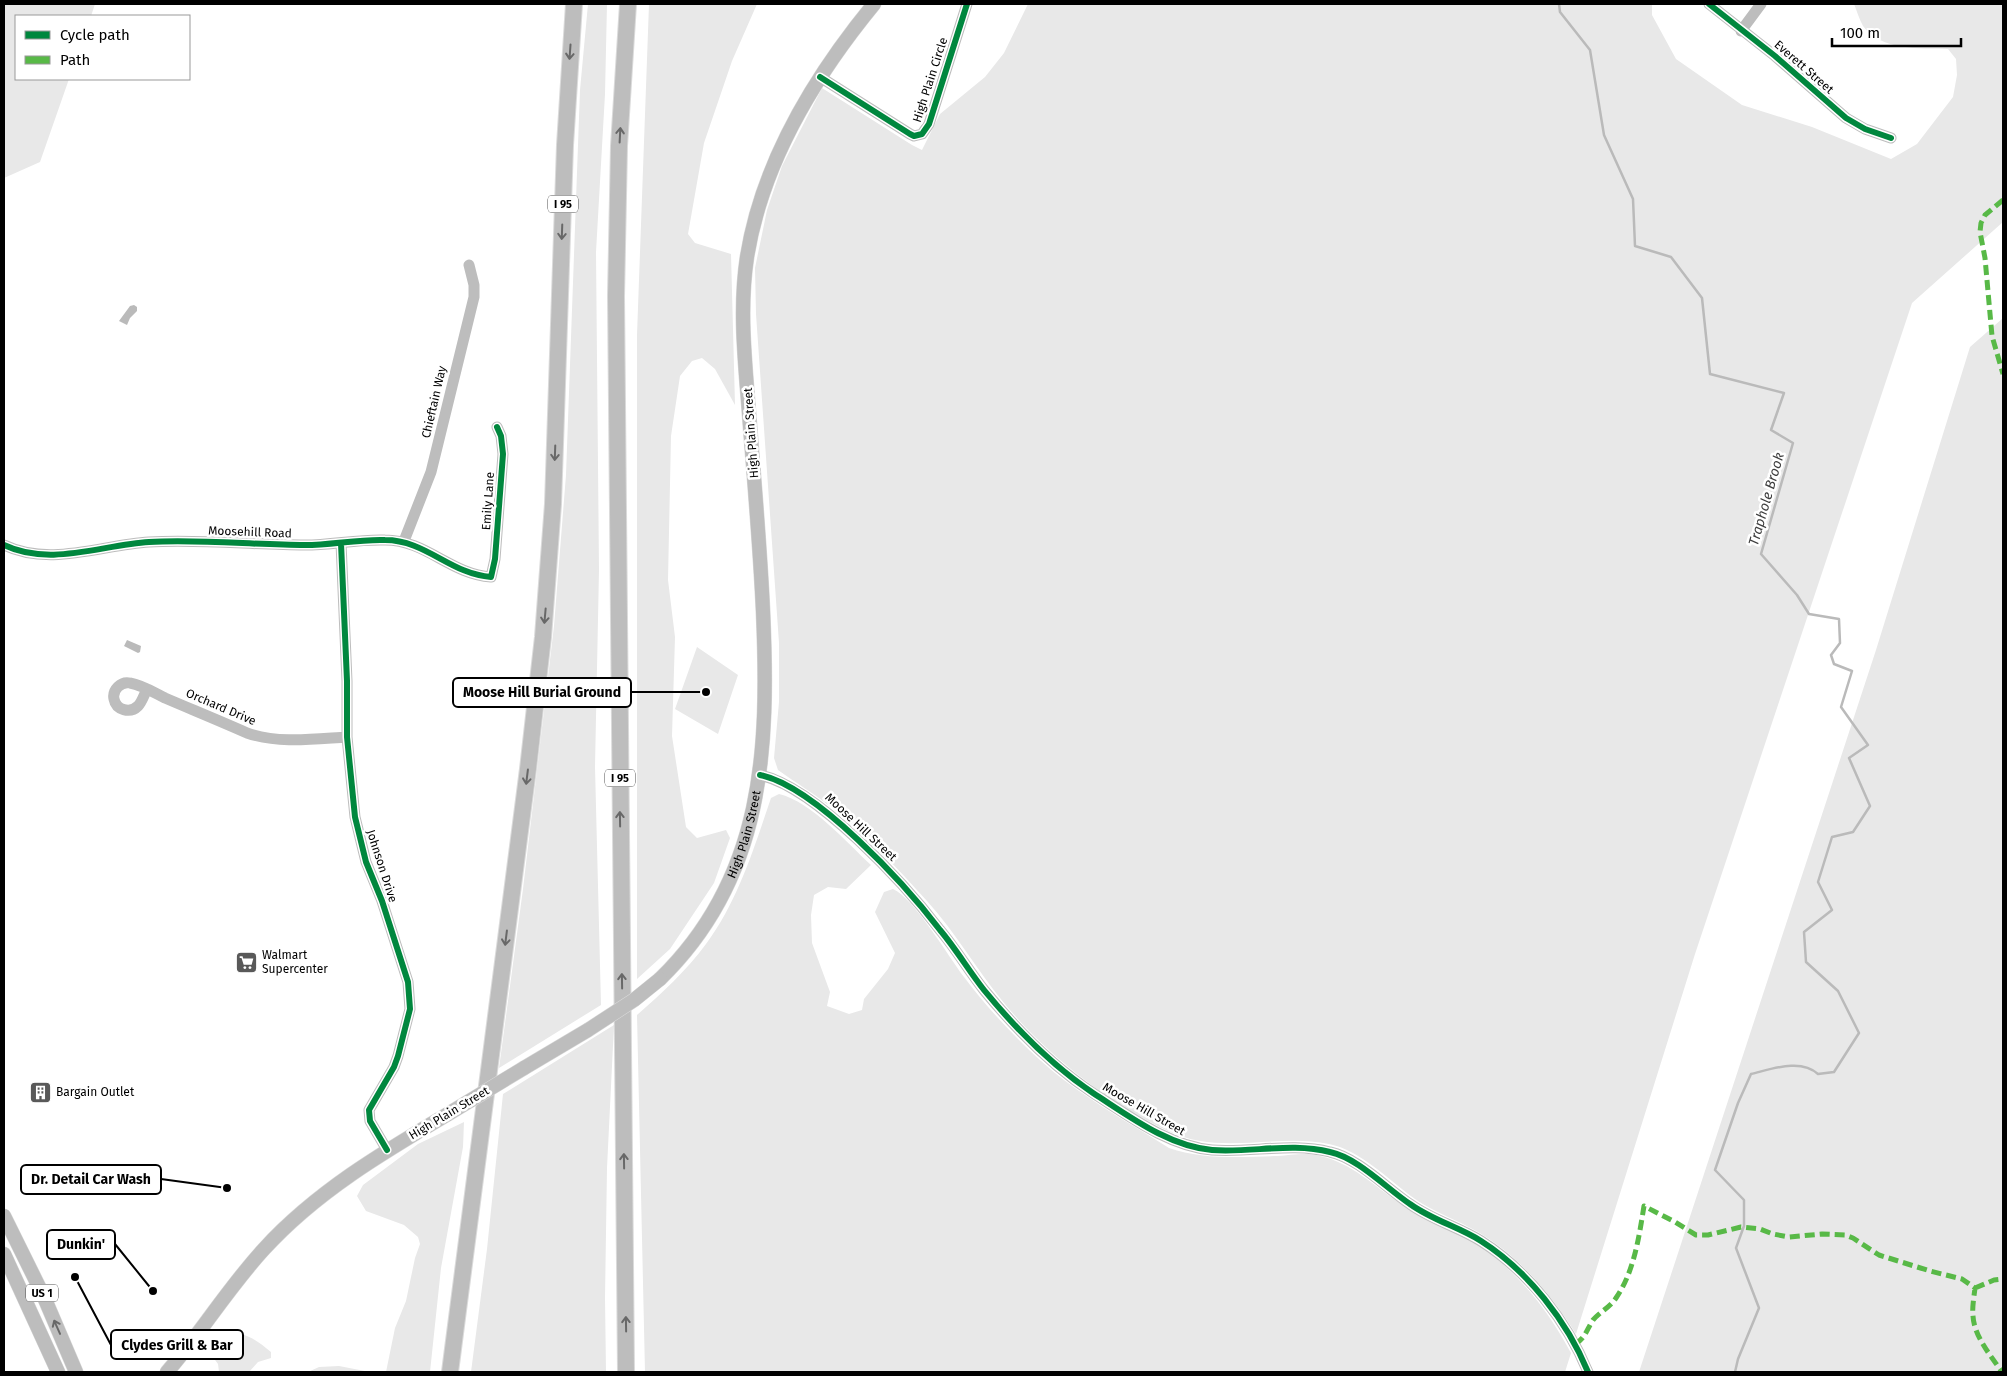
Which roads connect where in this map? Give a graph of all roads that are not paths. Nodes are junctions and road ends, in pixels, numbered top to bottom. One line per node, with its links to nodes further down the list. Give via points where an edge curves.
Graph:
1 (574, 4): 25 (highway, I 95, one-way to 25, via 565,145 554,487 543,636)
2 (628, 4): 26 (highway, I 95, one-way to 2, via 616,296 619,154)
3 (874, 4): 8 (main road, High Plain Street)
4 (967, 4): 8 (street, High Plain Circle, via 929,124 922,134 910,134)
5 (1709, 4): 7 (street, Everett Street)
6 (1761, 4): 7 (street)
7 (1742, 31): 9 (street, Everett Street, via 1846,118)
8 (820, 77): 18 (main road, High Plain Street, via 788,135 762,197 751,238 744,289 743,332 766,667)
9 (1891, 138)
10 (469, 265): 12 (street, Chieftain Way, via 474,297 432,472)
11 (497, 427): 15 (street, Emily Lane, via 503,454 495,559)
12 (404, 541): 13 (street, Moosehill Road); 15 (street, Moosehill Road, via 464,571)
13 (341, 543): 14 (street, Moosehill Road, via 161,542 44,555 21,552); 17 (street, Johnson Drive)
14 (4, 545)
15 (490, 576)
16 (147, 690): 17 (street, Orchard Drive, via 258,737 281,740)
17 (347, 737): 19 (street, Johnson Drive, via 361,842 408,982 410,1009 402,1044 394,1067 369,1110 370,1121)
18 (760, 775): 19 (main road, High Plain Street, bridge, via 747,836 727,886 693,942 660,979 588,1030); 27 (street, Moose Hill Street, via 803,795 862,845 928,914 1016,1026 1066,1074 1140,1122 1184,1145 1215,1150 1312,1149 1336,1153 1356,1164 1411,1205 1476,1238 1509,1262 1553,1311)
19 (387, 1150): 24 (main road, High Plain Street, via 323,1195 272,1241)
20 (4, 1216): 23 (main road, US 1, one-way to 20)
21 (4, 1254): 22 (main road, US 1)
22 (58, 1372)
23 (76, 1372)
24 (166, 1372)
25 (450, 1372)
26 (626, 1372)
27 (1588, 1372)

